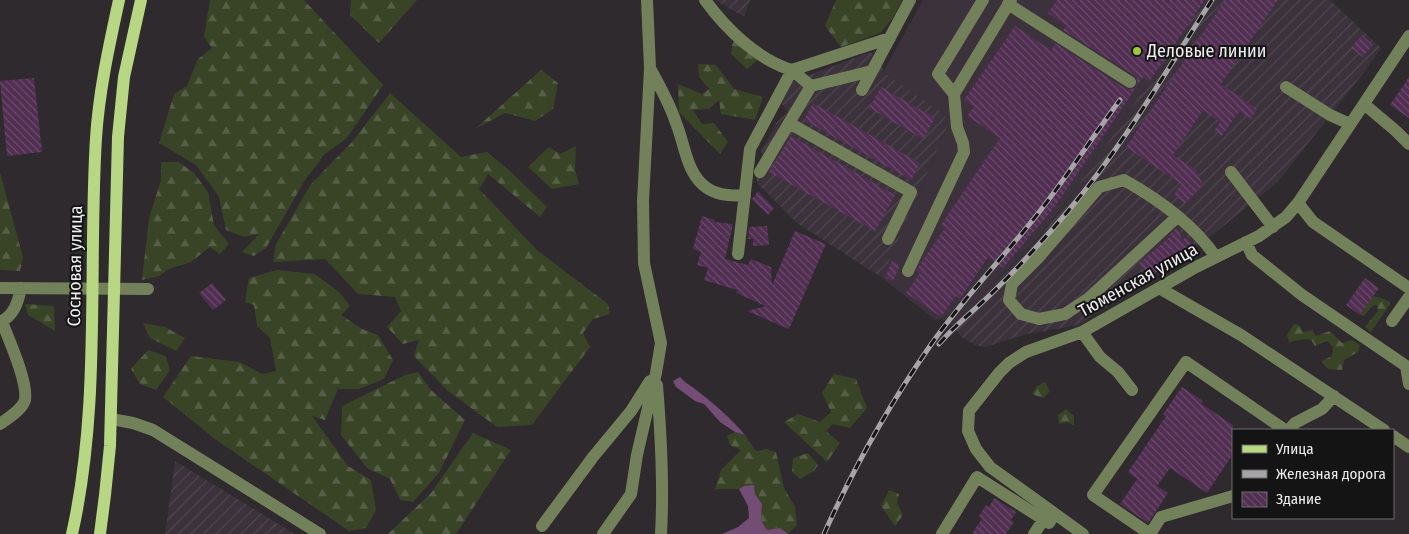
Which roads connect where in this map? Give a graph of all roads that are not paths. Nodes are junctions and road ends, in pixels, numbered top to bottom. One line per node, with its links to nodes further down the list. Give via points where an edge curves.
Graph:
1 (118, 0): 33 (main road, Сосновая улица, via 104,69 96,137)
2 (141, 0): 36 (main road, via 124,77 118,138)
3 (647, 0): 10 (street)
4 (705, 0): 11 (street, via 736,36 778,66)
5 (910, 0): 8 (street)
6 (983, 0): 17 (street, via 938,74)
7 (1010, 2): 13 (street); 17 (street)
8 (890, 38): 11 (street); 12 (street)
9 (1407, 44): 18 (street, Тюменская улица)
10 (650, 68): 24 (street, via 698,180 719,194); 45 (street, via 643,201 644,263 660,343)
11 (792, 70): 14 (street); 24 (street, via 750,149)
12 (872, 71): 14 (street); 16 (street)
13 (1130, 82)
14 (811, 86): 19 (street)
15 (1286, 87): 20 (street)
16 (862, 90)
17 (954, 94): 32 (street, via 957,127 964,152)
18 (1364, 104): 20 (street, Тюменская улица); 21 (street)
19 (789, 123): 22 (street); 28 (street, via 911,192)
20 (1350, 124): 25 (street, Тюменская улица)
21 (1409, 144)
22 (760, 172)
23 (1231, 172): 27 (street)
24 (745, 196): 30 (street)
25 (1298, 203): 27 (street, Тюменская улица); 39 (street, via 1313,222)
26 (1177, 217): 26 (street, via 1152,196 1124,180 1099,187 1012,284 1010,300 1021,314 1039,319 1065,314 1088,298); 31 (street, via 1205,241)
27 (1273, 227): 29 (street, Тюменская улица)
28 (888, 239)
29 (1246, 242): 31 (street, Тюменская улица); 44 (street, via 1252,255 1302,295)
30 (738, 254)
31 (1216, 257): 38 (street, Тюменская улица)
32 (908, 271)
33 (93, 287): 35 (street); 36 (street); 59 (main road, Сосновая улица, via 86,436)
34 (0, 288): 35 (street)
35 (21, 288): 42 (street, via 10,316)
36 (115, 288): 37 (street); 49 (main road)
37 (148, 288)
38 (1159, 288): 43 (street, Тюменская улица); 48 (street, via 1241,334)
39 (1409, 288)
40 (1409, 298): 41 (street)
41 (1392, 321)
42 (1, 322): 50 (street, via 24,383 24,400 20,408)
43 (1082, 332): 47 (street); 57 (street, Тюменская улица, via 1026,352 1009,363 969,410 968,431 976,449)
44 (1407, 367): 46 (street)
45 (656, 373): 58 (street); 62 (street, via 636,455 631,494); 63 (street, via 662,447)
46 (1409, 384)
47 (1132, 390)
48 (1334, 396): 52 (street, via 1322,409 1295,422); 53 (street)
49 (111, 419): 60 (main road); 61 (street, via 153,430)
50 (0, 424)
51 (1284, 429): 67 (street, via 1186,362 1093,495)
52 (1291, 429)
53 (1383, 429)
54 (1394, 437): 55 (street)
55 (1409, 447)
56 (1232, 496): 67 (street, via 1161,517)
57 (1049, 516): 64 (street, via 976,477); 65 (street); 66 (street, Тюменская улица)
58 (542, 526)
59 (72, 534)
60 (100, 534)
61 (320, 534)
62 (603, 534)
63 (661, 534)
64 (942, 534)
65 (1034, 534)
66 (1083, 534)
67 (1150, 534)

